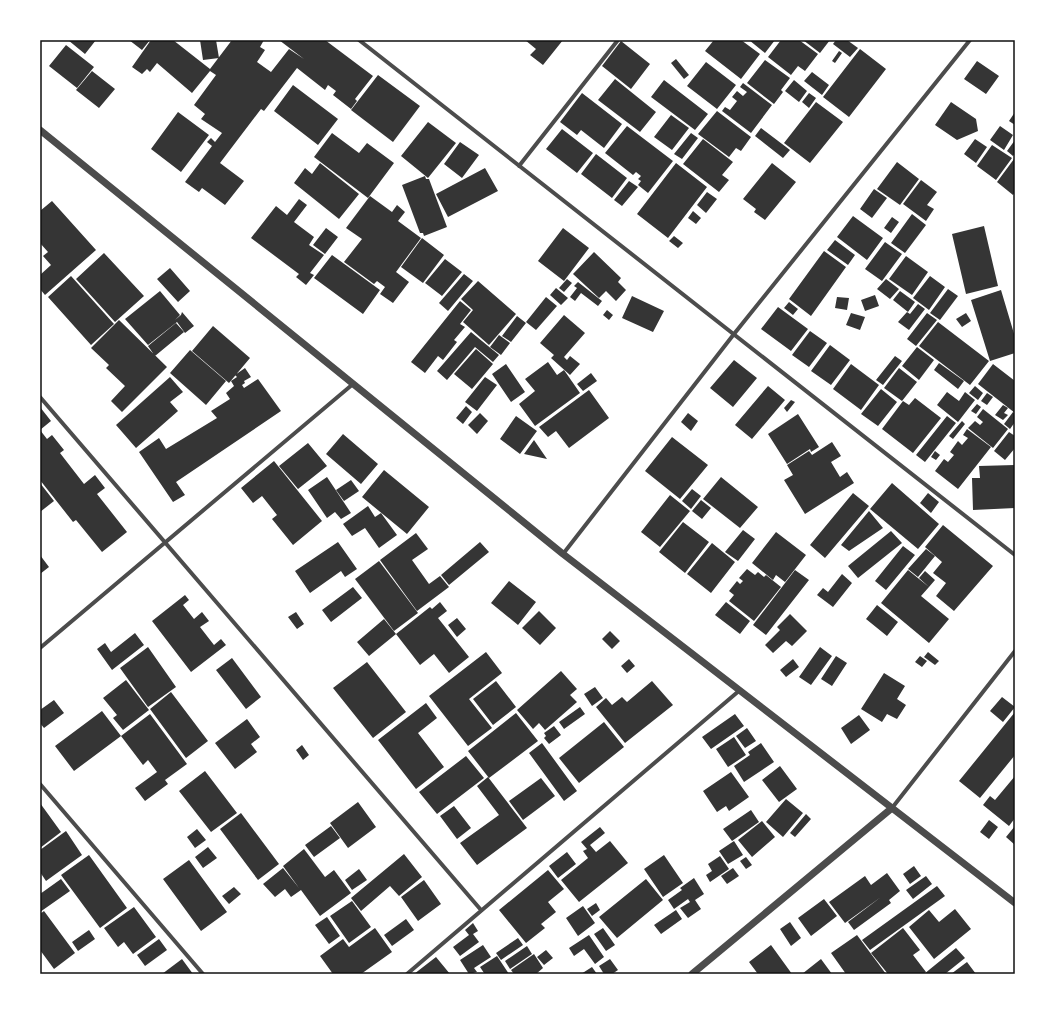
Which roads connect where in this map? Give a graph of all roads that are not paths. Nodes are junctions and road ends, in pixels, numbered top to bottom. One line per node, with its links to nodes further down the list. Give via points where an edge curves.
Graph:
1 (359, 40): 5 (street)
2 (618, 40): 5 (street)
3 (970, 40): 6 (street)
4 (40, 130): 7 (street)
5 (519, 166): 6 (street)
6 (734, 334): 10 (street); 11 (street)
7 (354, 384): 9 (street); 10 (street)
8 (40, 397): 9 (street)
9 (166, 542): 12 (street); 18 (street)
10 (563, 554): 14 (street)
11 (1015, 555)
12 (40, 648)
13 (1015, 651): 16 (street)
14 (740, 689): 16 (street); 18 (street)
15 (40, 784): 19 (street)
16 (892, 808): 17 (street); 21 (street)
17 (1015, 903)
18 (481, 910): 20 (street)
19 (203, 974)
20 (407, 974)
21 (692, 974)

